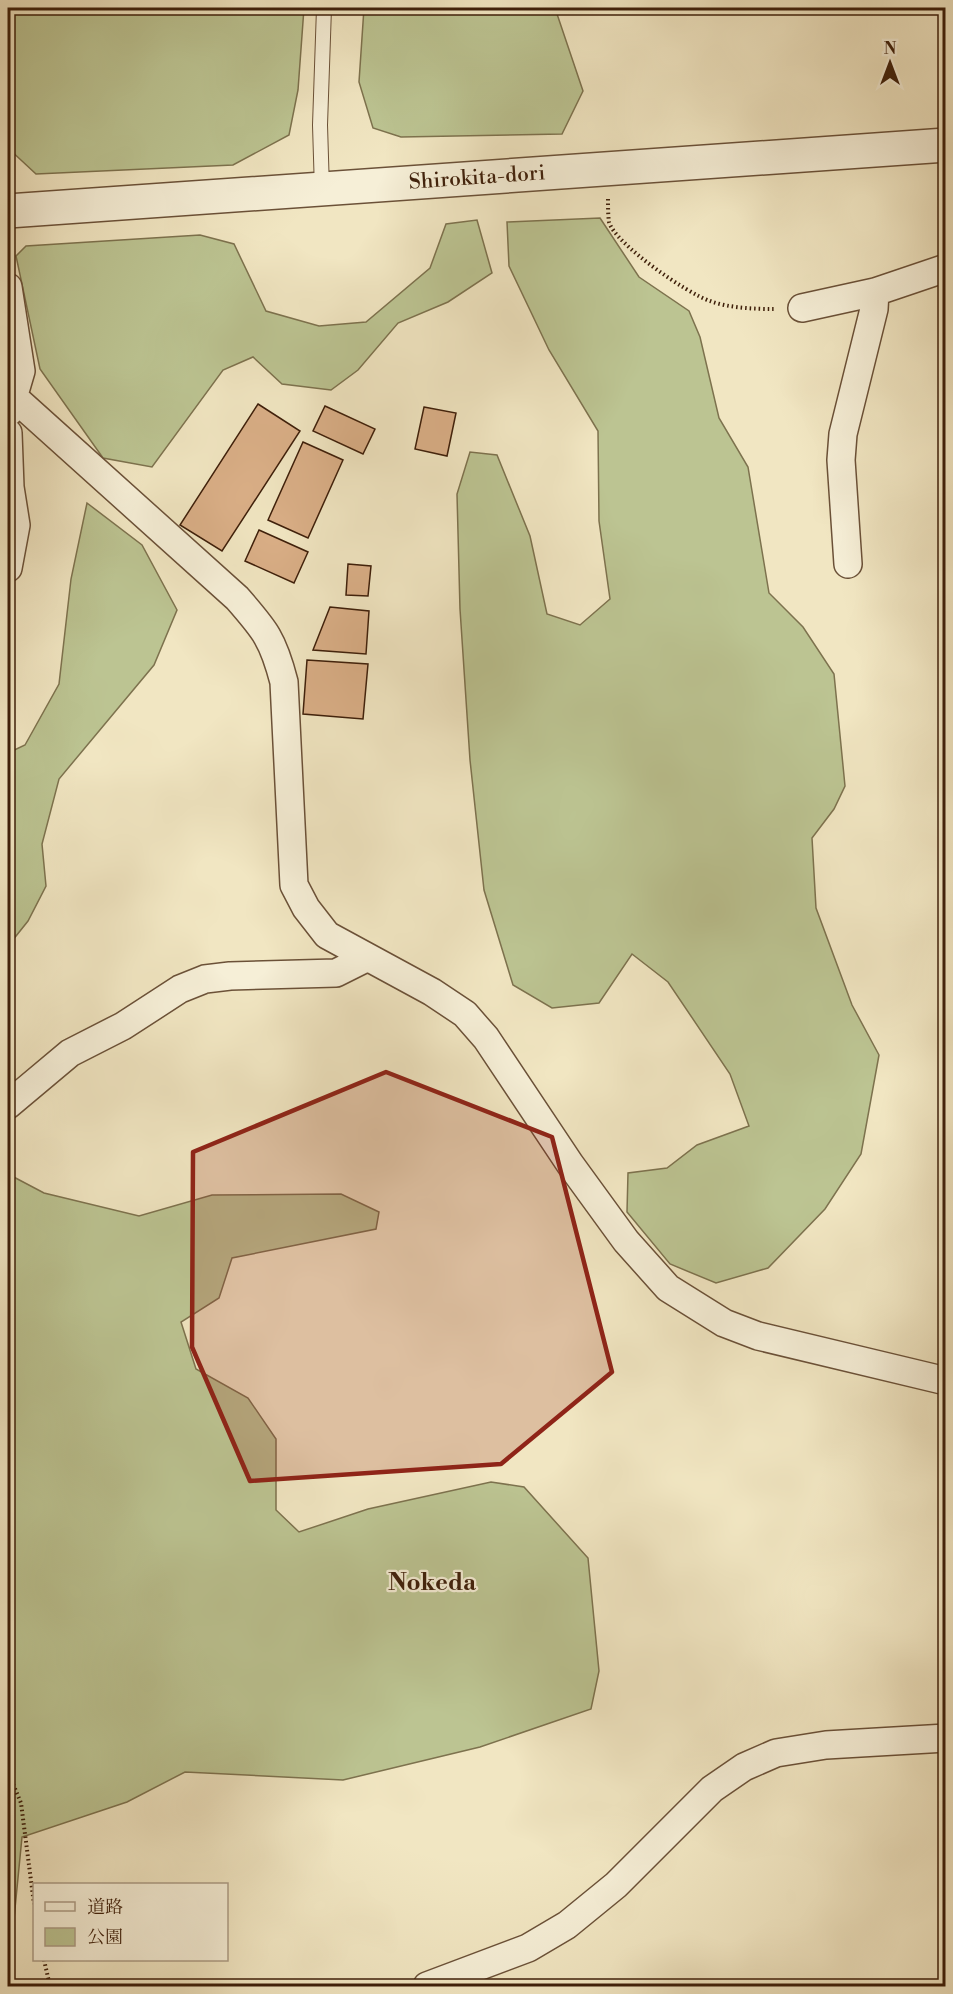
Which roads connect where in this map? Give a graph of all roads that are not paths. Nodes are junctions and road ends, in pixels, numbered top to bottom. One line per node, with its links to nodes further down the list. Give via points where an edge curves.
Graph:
1 (324, 8): 3 (lane)
2 (945, 145): 3 (street, Shirokita-dori)
3 (322, 190): 4 (street, Shirokita-dori)
4 (8, 211)
5 (945, 268): 7 (street)
6 (8, 286): 9 (street, via 21,371)
7 (875, 292): 8 (street); 12 (street, via 842,443)
8 (802, 308)
9 (9, 403): 14 (street, via 237,597 268,634 284,682 294,885 327,935)
10 (8, 433): 11 (street)
11 (9, 488): 13 (street, via 16,525)
12 (848, 564)
13 (8, 568)
14 (366, 958): 15 (street, via 336,973 230,976 197,982 70,1053); 16 (street, via 432,992 472,1022 626,1241 668,1287 724,1323 758,1336)
15 (8, 1105)
16 (945, 1381)
17 (945, 1738): 18 (street, via 826,1745 776,1753 744,1767 712,1789 616,1886 567,1924 528,1948)
18 (427, 1986)

